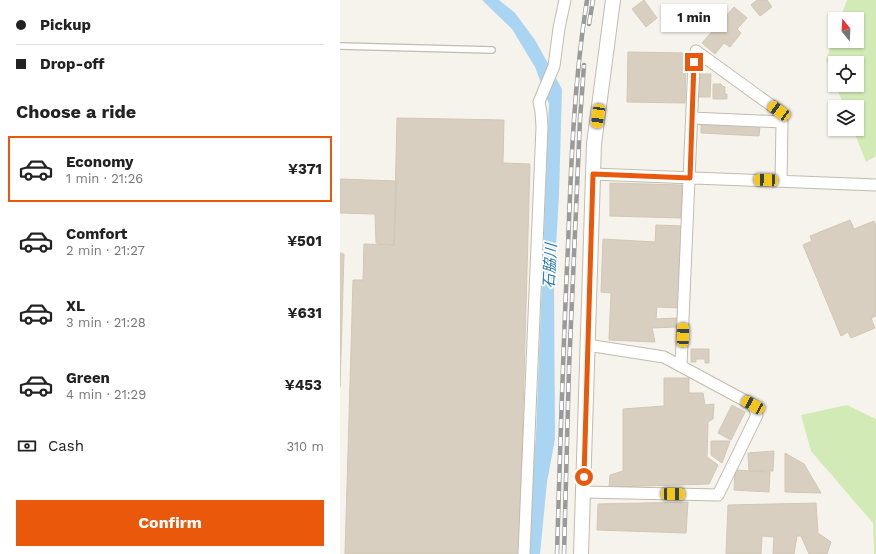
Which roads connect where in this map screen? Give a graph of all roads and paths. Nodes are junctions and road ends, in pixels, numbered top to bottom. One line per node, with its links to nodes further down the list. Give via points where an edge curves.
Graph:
1 (565, 0): 14 (street, via 554,66 539,102 542,127)
2 (614, 0): 7 (street, via 594,144)
3 (340, 46): 4 (lane)
4 (492, 50)
5 (692, 118): 6 (street); 6 (street, via 695,57 779,111); 8 (street)
6 (782, 122): 9 (street)
7 (593, 174): 8 (street); 11 (street)
8 (690, 178): 9 (street); 12 (street)
9 (781, 181): 10 (street)
10 (876, 185)
11 (587, 345): 12 (street, via 664,357); 13 (street)
12 (682, 366): 13 (street, via 753,405 757,415 718,495)
13 (584, 492): 15 (street)
14 (524, 554)
15 (581, 554)

